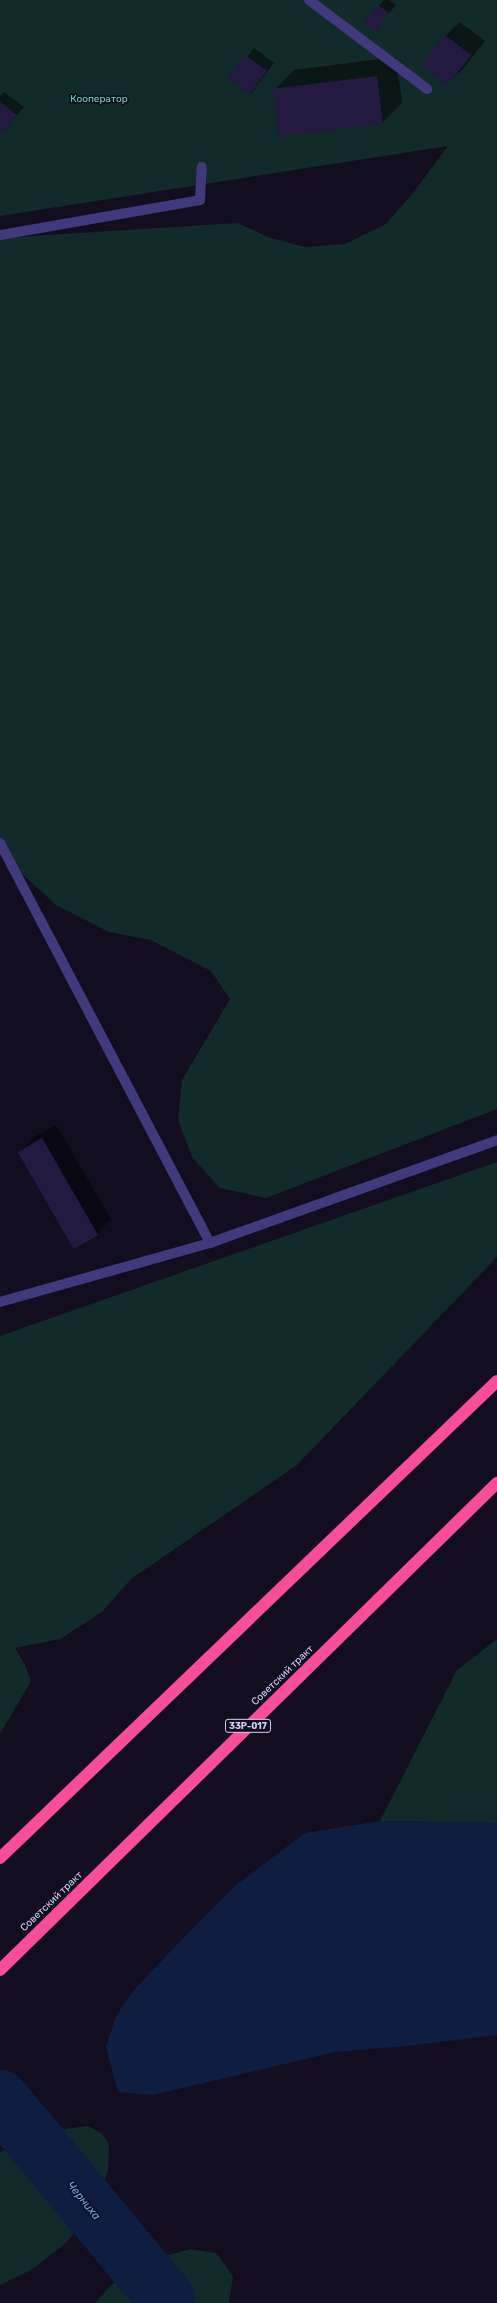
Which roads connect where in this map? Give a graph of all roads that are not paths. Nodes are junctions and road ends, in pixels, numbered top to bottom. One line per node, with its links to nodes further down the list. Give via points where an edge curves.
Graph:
1 (309, 0): 2 (street)
2 (427, 89)
3 (202, 167): 4 (street, via 200,200)
4 (0, 235)
5 (0, 843): 7 (street)
6 (497, 1140): 7 (street)
7 (210, 1243): 8 (street)
8 (0, 1302)
9 (497, 1381): 11 (highway)
10 (497, 1483): 12 (highway, Советский тракт / 33Р-017)
11 (0, 1858)
12 (0, 1970)

